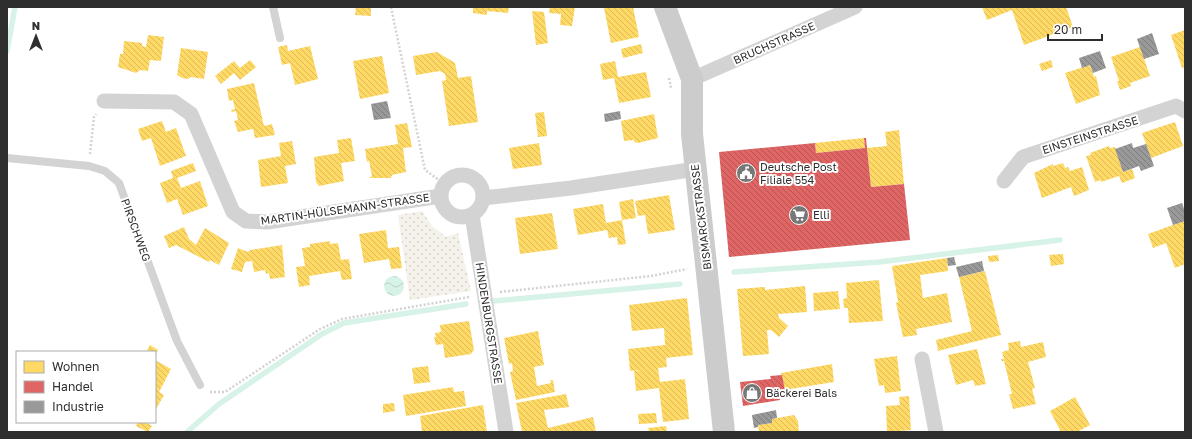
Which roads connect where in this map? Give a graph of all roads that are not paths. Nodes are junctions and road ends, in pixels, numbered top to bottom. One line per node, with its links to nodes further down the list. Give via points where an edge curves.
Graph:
1 (273, 7): 4 (lane)
2 (665, 7): 5 (main road, BISMARCKSTRASSE)
3 (856, 7): 5 (street, BRUCHSTRASSE)
4 (280, 38)
5 (692, 79): 9 (main road, BISMARCKSTRASSE, via 691,119)
6 (104, 101): 11 (street, MARTIN-HÜLSEMANN-STRASSE, via 174,102 191,114 233,212 246,221 266,222)
7 (1185, 110): 10 (street, EINSTEINSTRASSE, via 1176,106 1023,157)
8 (7, 158): 15 (lane, PIRSCHWEG, via 89,166 105,171 119,183 177,342)
9 (696, 169): 12 (street); 17 (main road, BISMARCKSTRASSE)
10 (1004, 180)
11 (442, 190): 12 (street, via 455,177 468,177 479,185); 13 (street, via 442,203 451,214 458,217)
12 (483, 198): 13 (street)
13 (472, 215): 16 (street, HINDENBURGSTRASSE)
14 (922, 359): 18 (street)
15 (200, 385)
16 (506, 432)
17 (724, 432)
18 (936, 432)

